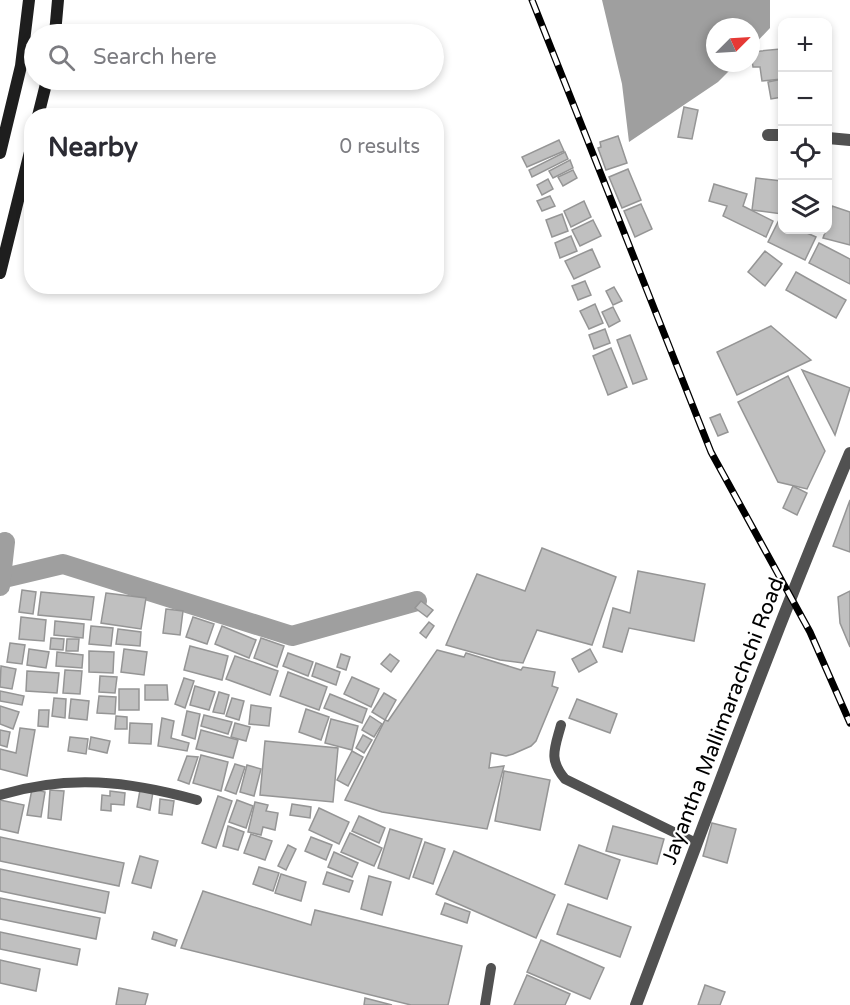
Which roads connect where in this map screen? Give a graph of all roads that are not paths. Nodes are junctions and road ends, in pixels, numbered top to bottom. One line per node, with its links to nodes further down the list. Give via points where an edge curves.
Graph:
1 (29, 0): 3 (main road)
2 (58, 0): 4 (main road)
3 (26, 24)
4 (56, 24)
5 (24, 41): 12 (main road)
6 (45, 90): 7 (main road)
7 (41, 108)
8 (768, 135): 9 (street)
9 (778, 135)
10 (832, 138): 11 (street)
11 (850, 140)
12 (0, 153)
13 (24, 176): 14 (main road)
14 (0, 273)
15 (850, 453): 19 (street, Jayantha Mallimarachchi Road)
16 (561, 725): 19 (lane, via 553,757 556,769 565,779)
17 (0, 795): 18 (lane, via 63,782 118,783)
18 (196, 800)
19 (696, 843): 22 (street, Jayantha Mallimarachchi Road)
20 (491, 968): 21 (lane)
21 (485, 1005)
22 (636, 1005)

